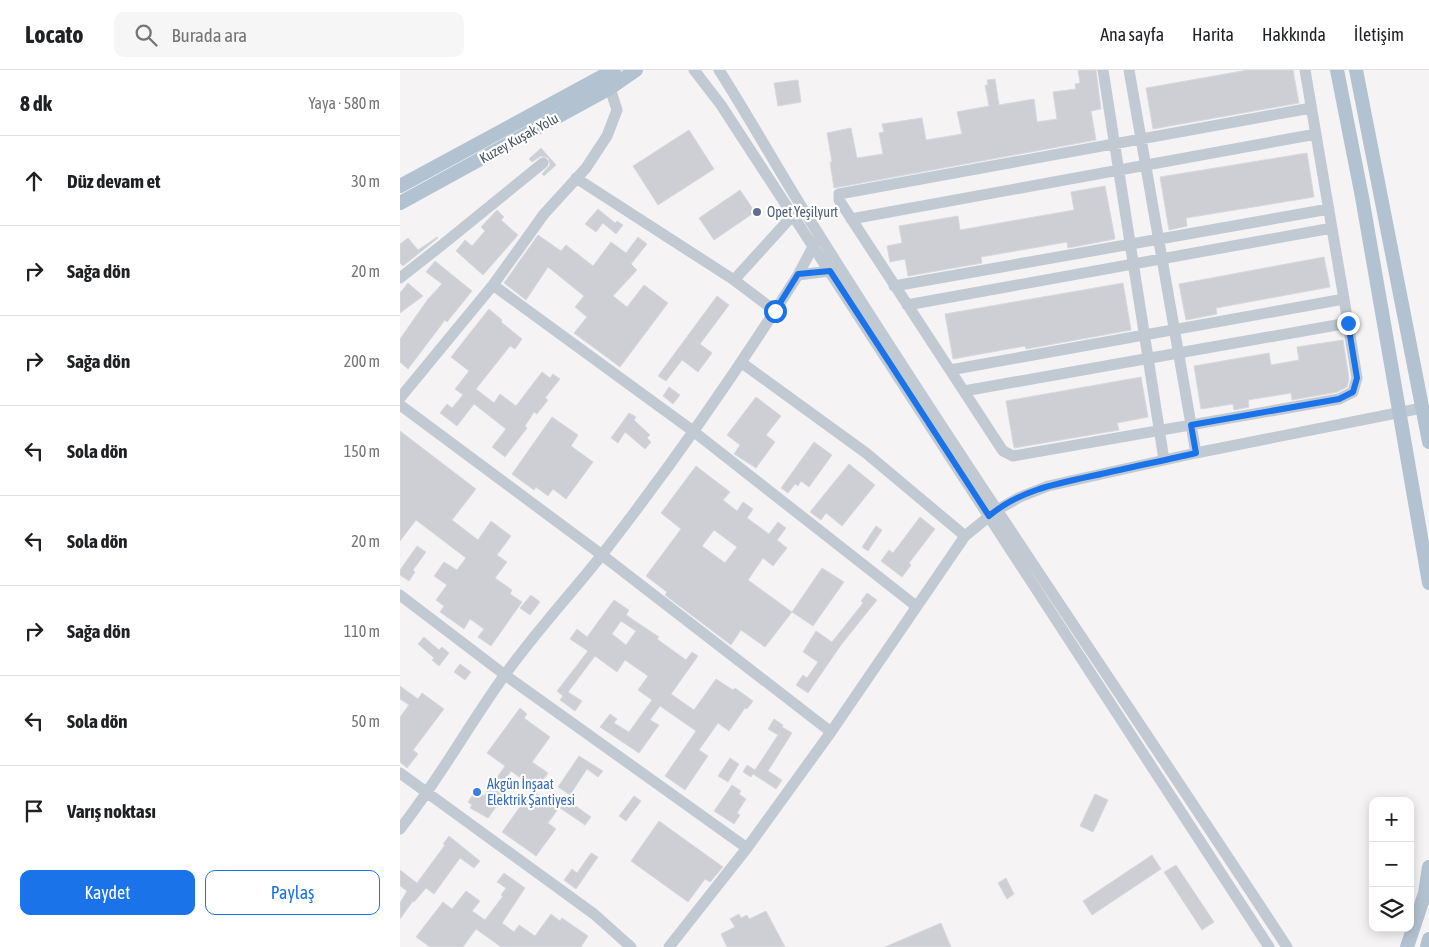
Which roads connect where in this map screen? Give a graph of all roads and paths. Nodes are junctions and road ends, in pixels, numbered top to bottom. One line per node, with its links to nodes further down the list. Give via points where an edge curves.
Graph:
1 (614, 70): 19 (main road, Kuzey Kuşak Yolu)
2 (636, 70): 10 (main road, Kuzey Kuşak Yolu)
3 (694, 70): 22 (street, via 721,104)
4 (719, 70): 25 (street)
5 (1103, 70): 14 (street)
6 (1129, 70): 13 (street)
7 (1305, 70): 11 (street)
8 (1336, 70): 51 (main road)
9 (1356, 70): 50 (main road)
10 (610, 88): 18 (street, via 617,110 607,136); 20 (main road, Kuzey Kuşak Yolu)
11 (1311, 108): 12 (street); 13 (street)
12 (1316, 134): 16 (street); 21 (street)
13 (1141, 139): 14 (street); 16 (street)
14 (1115, 144): 17 (street); 23 (street, via 839,194 839,200)
15 (543, 163): 33 (street)
16 (1146, 165): 17 (street); 26 (street)
17 (1119, 170): 23 (street); 27 (street)
18 (576, 178): 34 (street); 35 (street, via 544,214)
19 (400, 186)
20 (400, 203)
21 (1328, 209): 24 (street); 26 (street)
22 (793, 215): 28 (street); 34 (street)
23 (851, 219): 36 (street)
24 (1332, 228): 29 (street); 37 (street)
25 (820, 235): 28 (street); 31 (street)
26 (1159, 239): 27 (street); 29 (street)
27 (1130, 244): 30 (street); 36 (street)
28 (813, 246): 31 (street); 32 (street)
29 (1162, 259): 30 (street); 41 (street)
30 (1133, 264): 38 (street); 42 (street)
31 (834, 267): 32 (street); 58 (street)
32 (798, 274): 39 (street)
33 (400, 278)
34 (734, 280): 39 (street)
35 (493, 285): 48 (street); 54 (street)
36 (894, 286): 38 (street)
37 (1344, 298): 40 (street); 41 (street)
38 (907, 305): 46 (street)
39 (775, 311): 45 (street)
40 (1348, 323): 43 (street); 52 (street, via 1357,378 1353,392 1339,399)
41 (1175, 329): 42 (street); 43 (street)
42 (1144, 335): 44 (street); 46 (street)
43 (1179, 353): 44 (street); 52 (street)
44 (1148, 358): 47 (street); 53 (street)
45 (742, 363): 54 (street); 59 (street, via 866,453)
46 (950, 370): 47 (street)
47 (964, 392): 53 (street, via 1003,451 1013,456)
48 (400, 398)
49 (400, 405): 60 (street)
50 (1422, 408): 51 (street); 55 (main road)
51 (1400, 413): 56 (street); 61 (main road)
52 (1191, 425): 53 (street); 56 (street)
53 (1159, 430): 57 (street)
54 (693, 431): 60 (street); 63 (street)
55 (1429, 442)
56 (1196, 453): 57 (street)
57 (1164, 460): 58 (street, via 1048,486 1020,496)
58 (993, 513): 59 (street); 74 (street); 75 (street, via 1168,765)
59 (965, 536): 63 (street)
60 (602, 555): 64 (street); 65 (street)
61 (1429, 583)
62 (400, 595): 64 (street)
63 (916, 606): 65 (street)
64 (505, 675): 67 (street); 69 (street)
65 (831, 732): 69 (street)
66 (400, 773): 67 (street)
67 (427, 793): 68 (street); 72 (street, via 594,914)
68 (400, 829)
69 (747, 848): 73 (street)
70 (1429, 867): 76 (main road, via 1425,893)
71 (1429, 938): 77 (main road)
72 (632, 947)
73 (669, 947)
74 (1269, 947)
75 (1287, 947)
76 (1407, 947)
77 (1427, 947)

